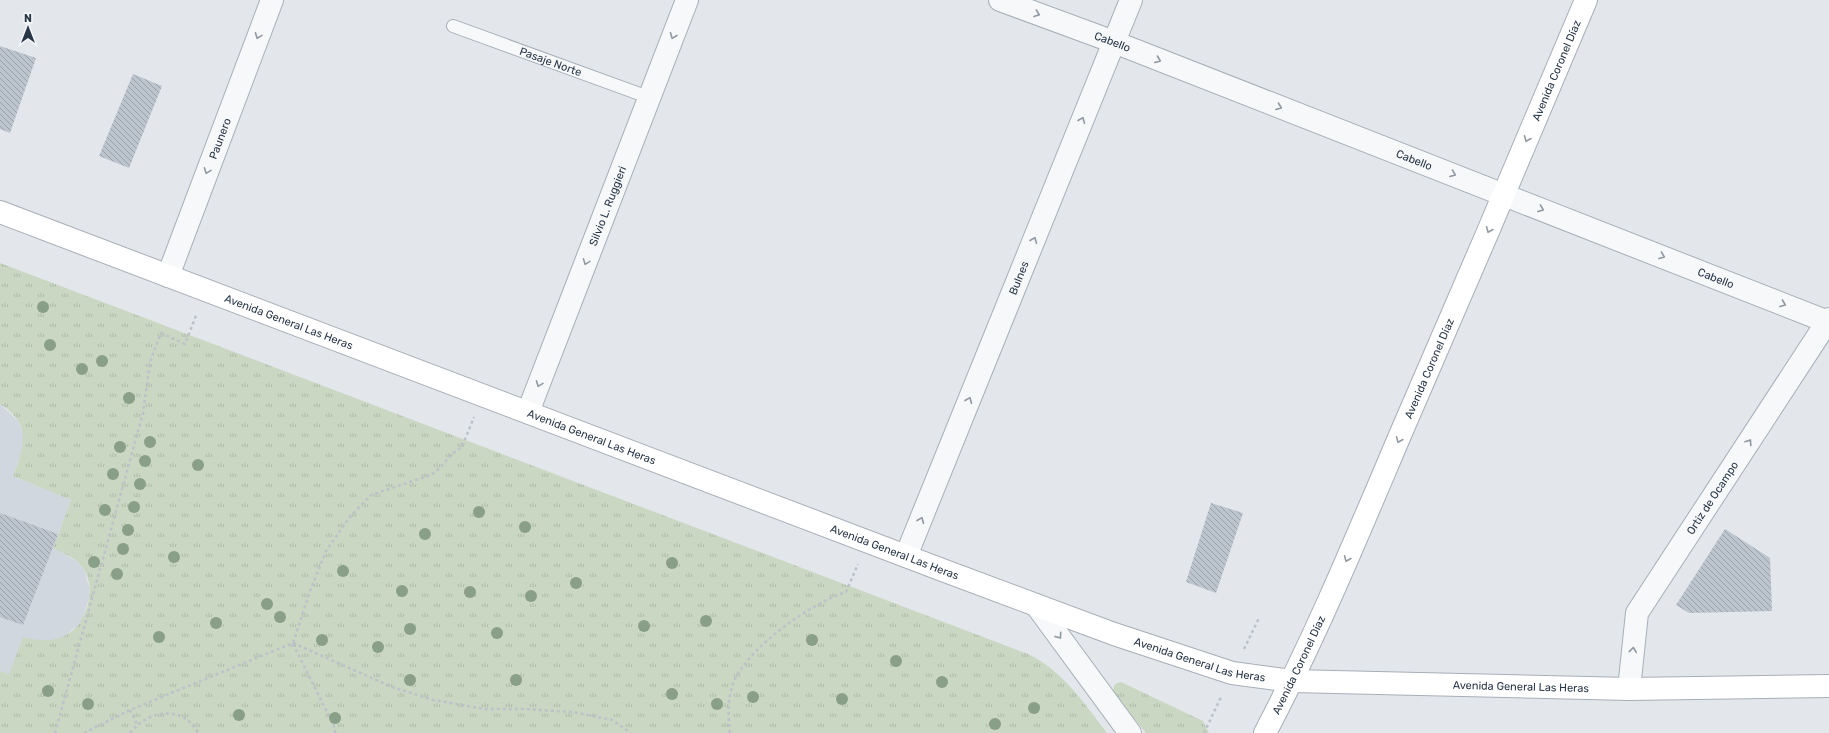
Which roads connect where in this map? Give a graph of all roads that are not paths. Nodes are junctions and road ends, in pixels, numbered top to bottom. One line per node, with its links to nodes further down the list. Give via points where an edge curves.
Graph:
1 (272, 0): 11 (street, Paunero, one-way to 11)
2 (687, 0): 8 (street, Silvio L. Ruggieri, one-way to 8)
3 (1000, 0): 7 (street, Cabello, one-way to 7)
4 (1131, 0): 7 (street, Bulnes)
5 (1586, 0): 9 (main road, Avenida Coronel Díaz, one-way to 9)
6 (453, 26): 8 (lane, Pasaje Norte)
7 (1114, 42): 9 (street, Cabello, one-way to 9); 14 (street, Bulnes, one-way to 7)
8 (648, 97): 13 (street, Silvio L. Ruggieri, one-way to 13)
9 (1504, 195): 12 (street, Cabello, one-way to 12); 16 (main road, Avenida Coronel Díaz, one-way to 16)
10 (0, 212): 11 (main road, Avenida General Las Heras)
11 (168, 276): 13 (main road, Avenida General Las Heras)
12 (1828, 321): 18 (street, Ortiz de Ocampo, one-way to 12, via 1637,612)
13 (528, 412): 14 (main road, Avenida General Las Heras)
14 (906, 556): 15 (main road, Avenida General Las Heras)
15 (1036, 605): 16 (main road, Avenida General Las Heras, via 1232,673); 19 (street, one-way to 19)
16 (1292, 681): 18 (main road, Avenida General Las Heras); 20 (main road, Avenida Coronel Díaz)
17 (1829, 686): 18 (main road, Avenida General Las Heras)
18 (1629, 689)
19 (1130, 733)
20 (1264, 733)

